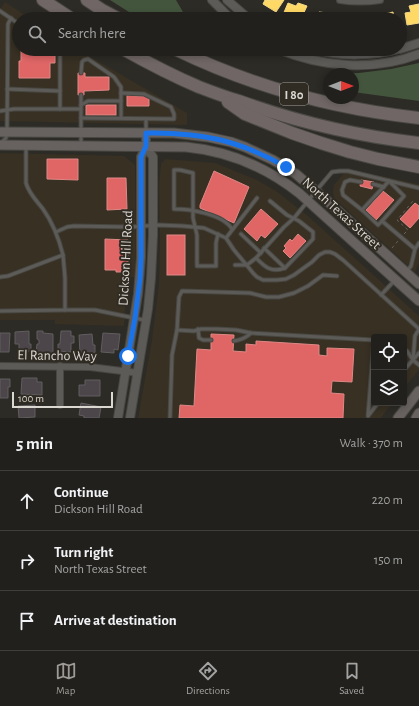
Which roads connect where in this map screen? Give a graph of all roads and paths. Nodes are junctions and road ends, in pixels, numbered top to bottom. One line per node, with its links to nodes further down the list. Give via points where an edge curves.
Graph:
1 (43, 0): 8 (highway)
2 (88, 0): 9 (highway)
3 (212, 0): 10 (street)
4 (227, 0): 11 (street)
5 (340, 0): 6 (street)
6 (380, 0)
7 (0, 11): 12 (lane)
8 (61, 12)
9 (108, 12)
10 (224, 12)
11 (240, 12)
12 (11, 18): 21 (lane, via 8,24)
13 (419, 43): 14 (street)
14 (407, 47)
15 (419, 54): 19 (street, via 384,63 347,65)
16 (60, 56): 22 (lane)
17 (136, 56): 24 (highway, I 80, via 165,72)
18 (191, 56): 34 (highway, I 80, via 230,73 286,92 351,108)
19 (300, 56)
20 (81, 73): 23 (lane, via 82,62 88,59 114,77)
21 (7, 89): 22 (lane); 29 (lane)
22 (60, 91): 28 (lane)
23 (122, 93): 26 (lane); 33 (lane, via 144,94 170,107 174,114 174,119)
24 (218, 94): 38 (highway, I 80, via 317,125 350,133); 43 (highway, via 245,114 292,132 350,152)
25 (81, 95): 27 (lane)
26 (121, 101): 27 (lane, via 88,101); 32 (lane)
27 (81, 107): 28 (lane); 31 (lane)
28 (60, 109): 29 (lane)
29 (7, 110): 30 (lane); 35 (lane)
30 (0, 111)
31 (81, 118): 32 (lane); 36 (lane)
32 (121, 118): 33 (lane)
33 (146, 118): 37 (lane)
34 (419, 118)
35 (3, 132): 36 (main road, North Texas Street); 39 (lane, via 6,138)
36 (81, 133): 37 (main road, North Texas Street); 41 (lane)
37 (146, 133): 42 (street, Dickson Hill Road); 49 (main road, North Texas Street, via 197,135 238,145 273,160 296,174)
38 (419, 143)
39 (0, 144): 40 (main road, North Texas Street)
40 (26, 145): 41 (main road, North Texas Street); 62 (lane, via 27,188)
41 (81, 146): 42 (main road, North Texas Street)
42 (146, 146): 52 (main road, North Texas Street, via 196,148 228,154 266,170); 58 (street, Dickson Hill Road, via 141,157); 59 (street, Dickson Hill Road, via 153,157)
43 (419, 167)
44 (389, 181): 47 (lane); 48 (lane); 49 (lane, via 348,171 332,172); 57 (lane, via 404,196)
45 (361, 182): 55 (lane, via 345,182 342,190 343,195)
46 (373, 184): 47 (lane)
47 (384, 187): 55 (lane)
48 (419, 188)
49 (316, 191): 52 (lane); 77 (main road, North Texas Street)
50 (257, 198): 61 (lane)
51 (270, 201): 56 (lane)
52 (308, 201): 56 (lane); 80 (main road, North Texas Street)
53 (413, 201): 65 (path, via 397,220 408,230)
54 (193, 210): 54 (lane, via 193,174 174,170 174,209); 60 (lane); 61 (lane, via 226,222)
55 (362, 210): 57 (lane, via 378,225)
56 (294, 218): 68 (lane); 76 (lane, via 313,232 313,239)
57 (382, 221): 65 (lane)
58 (141, 226): 59 (lane); 62 (lane, via 74,226); 86 (street, Dickson Hill Road, via 140,279)
59 (152, 226): 60 (lane); 87 (street, Dickson Hill Road, via 151,278)
60 (195, 227): 63 (lane); 63 (lane, via 197,266 216,266)
61 (232, 229): 66 (lane)
62 (56, 232): 72 (lane)
63 (218, 234): 66 (lane)
64 (241, 234): 71 (lane)
65 (401, 237): 69 (lane); 70 (path)
66 (226, 238): 75 (lane)
67 (419, 243): 69 (lane)
68 (264, 248): 71 (lane); 76 (lane)
69 (415, 249): 77 (lane, via 411,266)
70 (390, 250)
71 (261, 253): 73 (lane)
72 (63, 255): 79 (lane); 84 (lane)
73 (256, 258): 75 (lane); 76 (lane, via 272,270)
74 (235, 265): 75 (lane)
75 (247, 265): 82 (lane, via 263,280 286,279 319,255 330,252 343,260)
76 (285, 268)
77 (406, 272): 81 (main road, North Texas Street)
78 (337, 276): 90 (lane, via 323,275 308,286 280,297 250,293 182,291 179,297)
79 (0, 277)
80 (396, 280): 82 (lane); 83 (main road, North Texas Street)
81 (419, 284)
82 (382, 295): 89 (lane)
83 (419, 301)
84 (65, 310): 85 (lane); 86 (lane, via 95,310)
85 (0, 311)
86 (135, 318): 87 (lane); 103 (street, Dickson Hill Road)
87 (146, 321): 104 (street, Dickson Hill Road)
88 (198, 329): 90 (lane); 91 (lane); 92 (lane, via 199,338)
89 (419, 329): 97 (lane, via 415,336)
90 (177, 330): 112 (lane, via 172,355)
91 (251, 333): 93 (lane); 94 (lane, via 246,338)
92 (211, 340)
93 (371, 340)
94 (234, 342)
95 (407, 351): 97 (lane)
96 (419, 353): 97 (lane)
97 (413, 360): 98 (lane); 101 (lane)
98 (419, 365)
99 (0, 366): 100 (street, El Rancho Way)
100 (60, 366): 103 (street, El Rancho Way); 106 (street)
101 (407, 367)
102 (372, 370): 109 (lane)
103 (125, 371): 104 (street, El Rancho Way); 110 (street, Dickson Hill Road)
104 (138, 373): 111 (street, Dickson Hill Road)
105 (419, 390): 113 (main road)
106 (60, 405)
107 (376, 406): 109 (lane)
108 (419, 414): 114 (main road)
109 (368, 417)
110 (118, 418)
111 (130, 418)
112 (170, 418)
113 (398, 418)
114 (416, 418)

